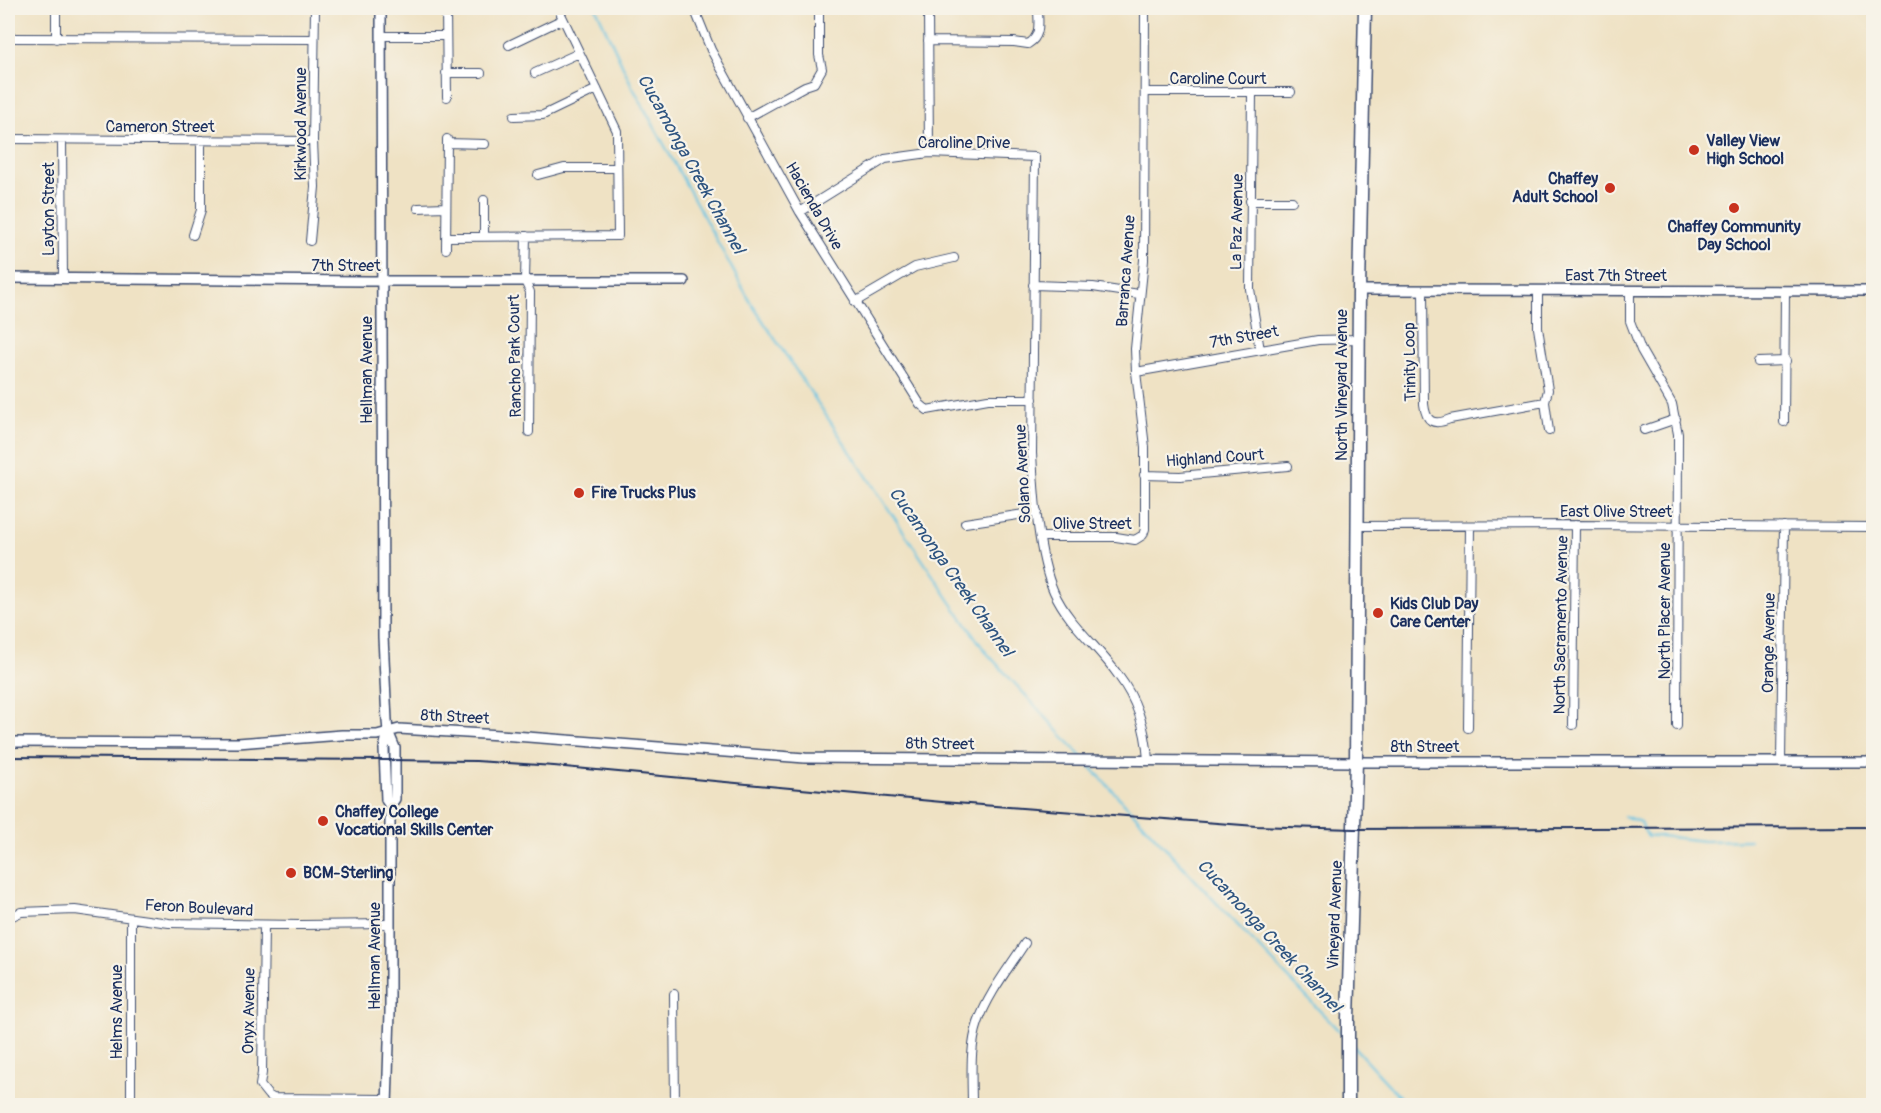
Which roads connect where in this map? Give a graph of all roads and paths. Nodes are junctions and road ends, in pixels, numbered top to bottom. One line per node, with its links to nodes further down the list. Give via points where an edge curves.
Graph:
1 (56, 8): 16 (street)
2 (315, 8): 17 (street, Kirkwood Avenue)
3 (381, 8): 13 (street, Hellman Avenue)
4 (446, 8): 14 (street)
5 (558, 8): 12 (street)
6 (694, 8): 30 (street, Hacienda Drive)
7 (819, 8): 30 (street, via 819,77)
8 (928, 8): 18 (street)
9 (1038, 8): 18 (street, via 1038,34 1028,44)
10 (1145, 8): 25 (street, Barranca Avenue)
11 (1365, 8): 59 (main road, North Vineyard Avenue)
12 (563, 19): 19 (street); 20 (street)
13 (381, 36): 14 (street); 56 (street, Hellman Avenue)
14 (445, 36): 21 (street)
15 (8, 38): 16 (street)
16 (56, 39): 17 (street)
17 (314, 39): 34 (street, Kirkwood Avenue)
18 (928, 41): 36 (street)
19 (509, 45)
20 (579, 53): 23 (street); 24 (street)
21 (446, 73): 22 (street); 28 (street)
22 (481, 73)
23 (535, 73)
24 (597, 89): 29 (street, via 543,115); 38 (street, via 617,131)
25 (1145, 92): 27 (street, Caroline Court); 65 (street, Barranca Avenue, via 1144,260)
26 (1291, 92): 27 (street, Caroline Court)
27 (1252, 93): 41 (street, La Paz Avenue)
28 (447, 97)
29 (514, 116)
30 (747, 118): 45 (street, Hacienda Drive)
31 (8, 139): 32 (street, Cameron Street)
32 (62, 140): 33 (street, Cameron Street); 54 (street, Layton Street)
33 (201, 140): 34 (street, Cameron Street); 46 (street, via 201,210)
34 (313, 141): 50 (street, Kirkwood Avenue, via 315,188)
35 (485, 144): 43 (street, via 447,141)
36 (929, 153): 37 (street, Caroline Drive); 45 (street, Caroline Drive, via 885,159)
37 (1035, 157): 58 (street, Solano Avenue)
38 (617, 168): 39 (street, via 564,168); 48 (street, via 618,236)
39 (538, 175)
40 (484, 200): 47 (street)
41 (1250, 201): 42 (street); 68 (street, La Paz Avenue, via 1250,289)
42 (1292, 201)
43 (445, 207): 44 (street); 49 (street)
44 (418, 208)
45 (800, 212): 66 (street, Hacienda Drive)
46 (193, 235)
47 (484, 236): 48 (street); 49 (street)
48 (525, 236): 57 (street, Rancho Park Court)
49 (446, 237): 51 (street)
50 (310, 241)
51 (446, 249)
52 (954, 258): 66 (street, via 915,267)
53 (8, 278): 54 (street, 7th Street)
54 (63, 279): 56 (street, 7th Street)
55 (684, 280): 57 (street, 7th Street)
56 (382, 281): 57 (street, 7th Street); 94 (street, Hellman Avenue, via 383,637)
57 (525, 281): 78 (street, Rancho Park Court, via 530,292)
58 (1034, 285): 65 (street, via 1093,287); 72 (street, Solano Avenue)
59 (1359, 290): 60 (street, East 7th Street); 67 (main road, North Vineyard Avenue)
60 (1422, 290): 61 (street, East 7th Street); 73 (street, Trinity Loop, via 1425,416 1441,423)
61 (1538, 291): 62 (street, East 7th Street); 73 (street, via 1538,328 1548,390)
62 (1630, 291): 63 (street, East 7th Street); 74 (street, North Placer Avenue, via 1630,321)
63 (1785, 291): 64 (street, East 7th Street); 69 (street)
64 (1874, 291)
65 (1139, 294): 71 (street, Barranca Avenue)
66 (855, 302): 72 (street, Hacienda Drive, via 927,410 988,399)
67 (1359, 339): 68 (street, 7th Street, via 1318,340); 84 (main road, North Vineyard Avenue)
68 (1260, 350): 71 (street, 7th Street)
69 (1786, 361): 70 (street); 75 (street)
70 (1758, 362)
71 (1136, 372): 80 (street, Barranca Avenue, via 1145,447)
72 (1033, 399): 81 (street, Solano Avenue)
73 (1545, 402): 77 (street)
74 (1676, 419): 76 (street); 86 (street, North Placer Avenue)
75 (1784, 422)
76 (1644, 430)
77 (1549, 431)
78 (529, 432)
79 (1288, 466): 80 (street, Highland Court, via 1180,476)
80 (1144, 475): 89 (street, Barranca Avenue)
81 (1037, 512): 82 (street); 90 (street, Solano Avenue)
82 (965, 523)
83 (1575, 525): 85 (street, East Olive Street); 86 (street, East Olive Street); 91 (street, North Sacramento Avenue)
84 (1357, 526): 85 (street, East Olive Street); 98 (main road, North Vineyard Avenue)
85 (1470, 526): 93 (street)
86 (1679, 526): 87 (street, East Olive Street); 92 (street, North Placer Avenue)
87 (1784, 526): 88 (street, East Olive Street); 97 (street, Orange Avenue)
88 (1874, 527)
89 (1143, 535): 90 (street, Olive Street, via 1135,540)
90 (1041, 537): 96 (street, Solano Avenue, via 1054,591 1064,609 1130,693 1142,722)
91 (1573, 725)
92 (1677, 726)
93 (1468, 728)
94 (388, 731): 95 (street, 8th Street, via 377,735 238,743); 96 (street, 8th Street, via 457,732 805,758); 102 (street, Hellman Avenue, via 395,748 395,799 390,806)
95 (8, 742)
96 (1148, 760): 98 (street, 8th Street)
97 (1781, 761): 98 (street, 8th Street); 99 (street, 8th Street)
98 (1356, 762): 110 (main road, Vineyard Avenue)
99 (1874, 762)
100 (8, 918): 101 (street, Feron Boulevard, via 21,912 75,910)
101 (130, 918): 103 (street, Feron Boulevard); 107 (street, Helms Avenue)
102 (390, 924): 103 (street, Feron Boulevard); 106 (street, Hellman Avenue)
103 (264, 925): 106 (street, Onyx Avenue, via 260,1085 273,1098)
104 (1025, 943): 109 (street, via 978,1023 972,1055)
105 (674, 994): 108 (street)
106 (387, 1102)
107 (131, 1106)
108 (675, 1106)
109 (972, 1106)
110 (1348, 1106)

